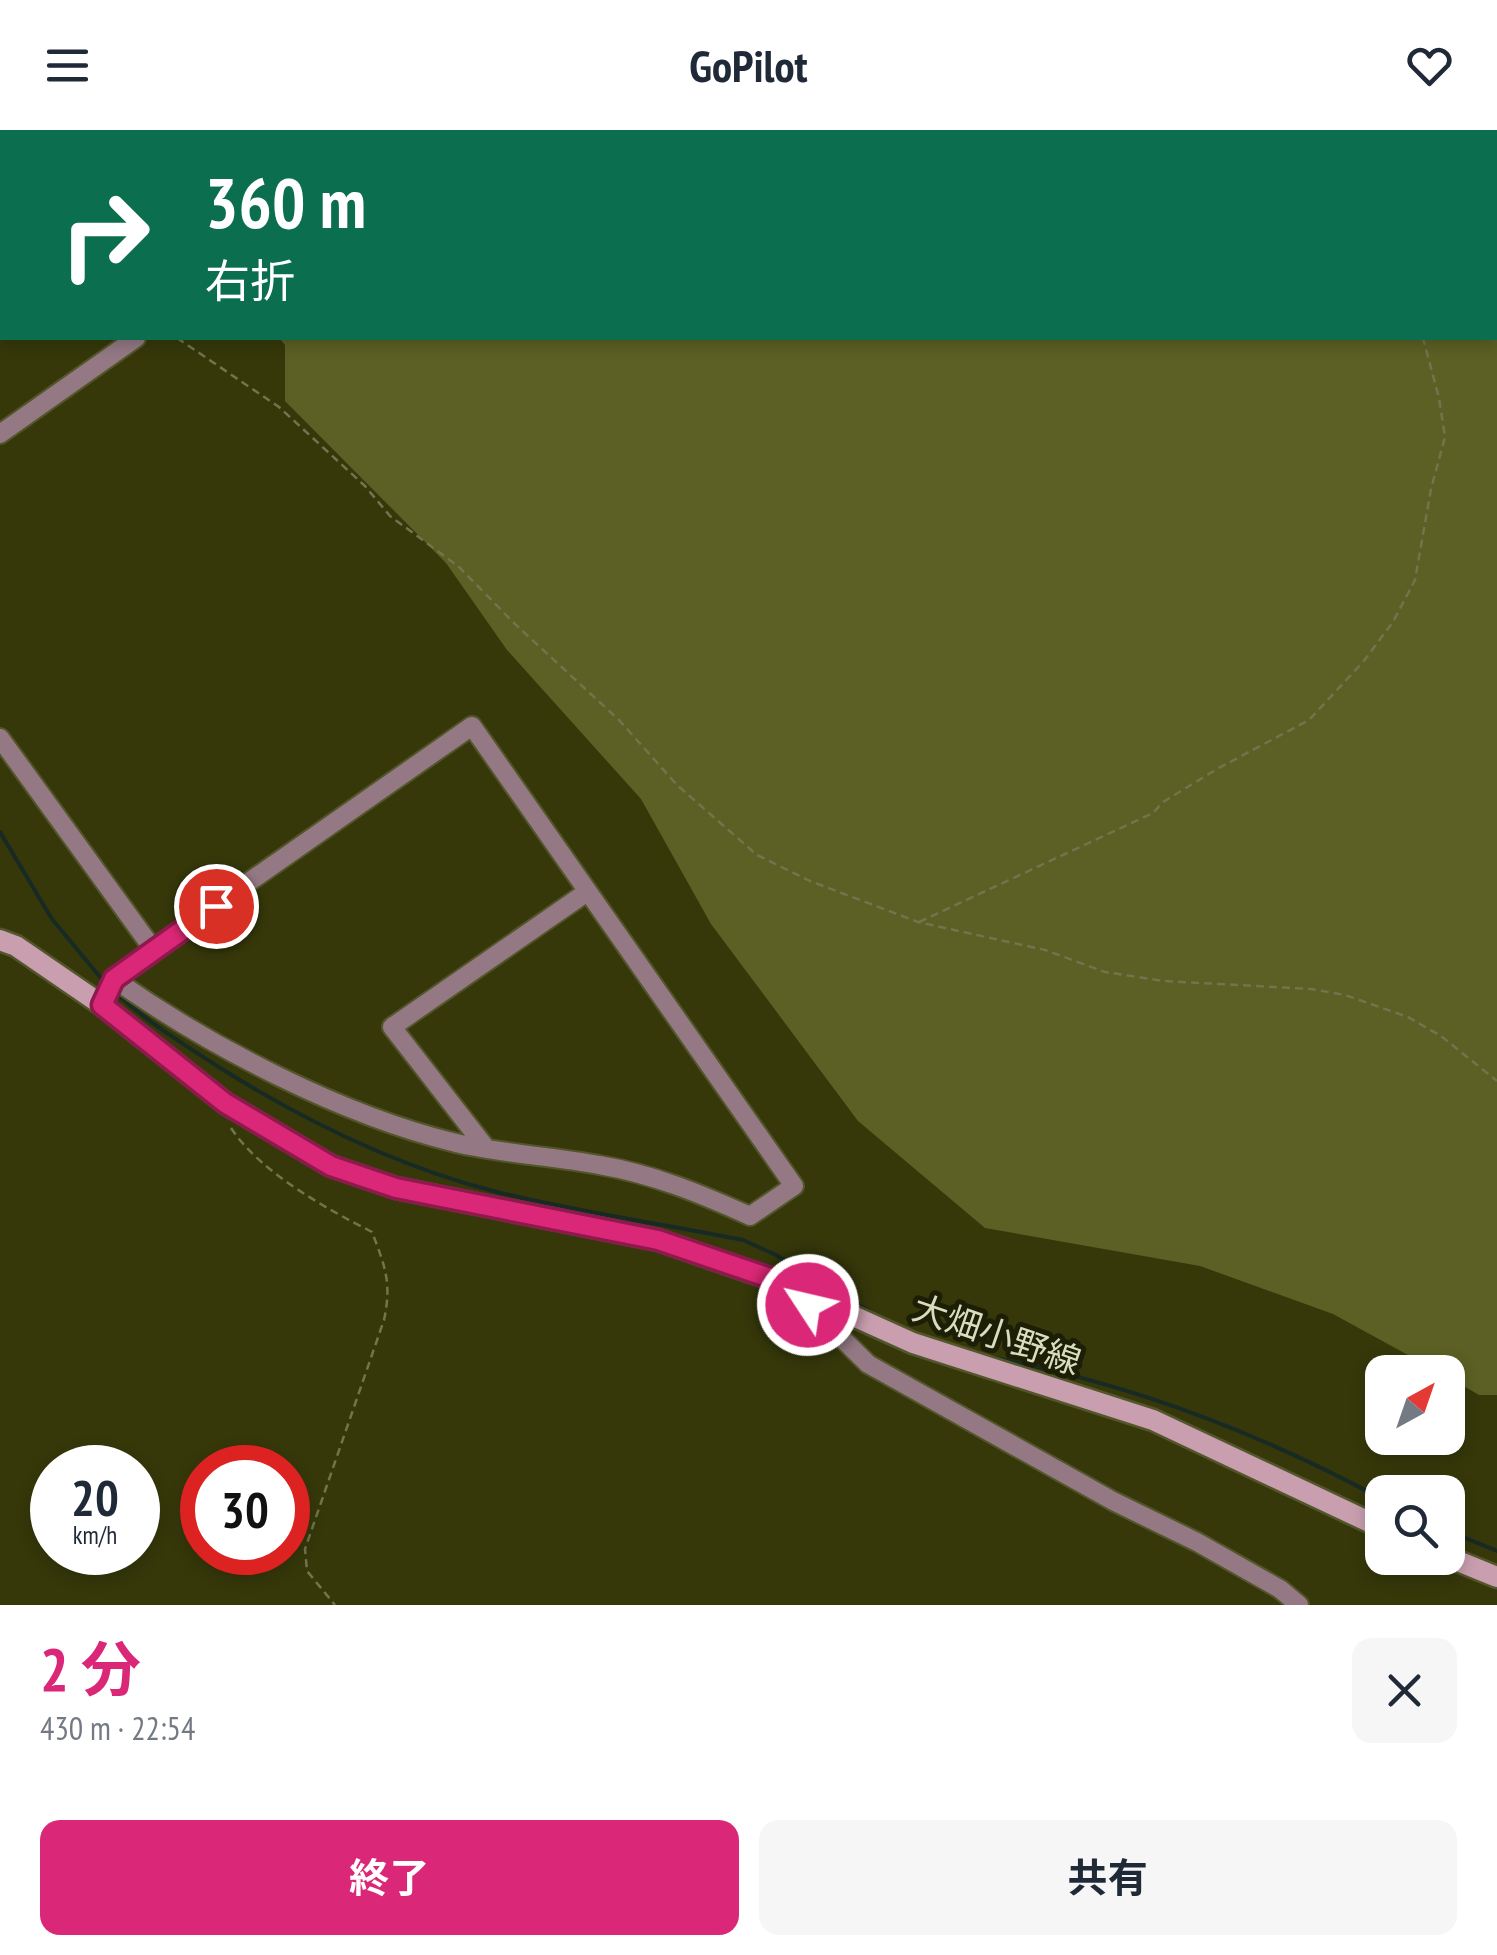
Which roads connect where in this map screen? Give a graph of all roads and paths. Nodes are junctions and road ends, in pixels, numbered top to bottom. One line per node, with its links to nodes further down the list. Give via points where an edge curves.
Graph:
1 (133, 340): 4 (street)
2 (180, 340): 7 (path, via 279,407 390,516 458,566 619,720 677,786 756,855)
3 (1423, 340): 7 (path, via 1445,437 1415,580 1363,662 1309,720 1152,812)
4 (0, 434)
5 (0, 738): 9 (street)
6 (587, 892): 9 (street, via 472,726); 14 (street, via 392,1027); 14 (street, via 794,1186 750,1216 658,1178)
7 (918, 922): 12 (path, via 1045,950 1104,972 1344,995 1408,1016)
8 (0, 940): 11 (main road, 大畑小野線)
9 (153, 948): 10 (street)
10 (114, 979): 11 (street); 14 (street, via 236,1056 361,1111)
11 (102, 1005): 13 (main road, 大畑小野線)
12 (1497, 1080)
13 (225, 1103): 15 (main road, 大畑小野線, via 331,1166 396,1188 658,1240); 19 (path, via 225,1120 238,1140 329,1210 372,1232 387,1271 384,1320 305,1549 307,1571)
14 (486, 1148)
15 (792, 1288): 16 (main road, 大畑小野線, via 913,1343 1153,1420); 20 (street, via 868,1364 1197,1542)
16 (1365, 1520)
17 (1465, 1564): 18 (main road)
18 (1497, 1577)
19 (336, 1605)
20 (1299, 1605)

